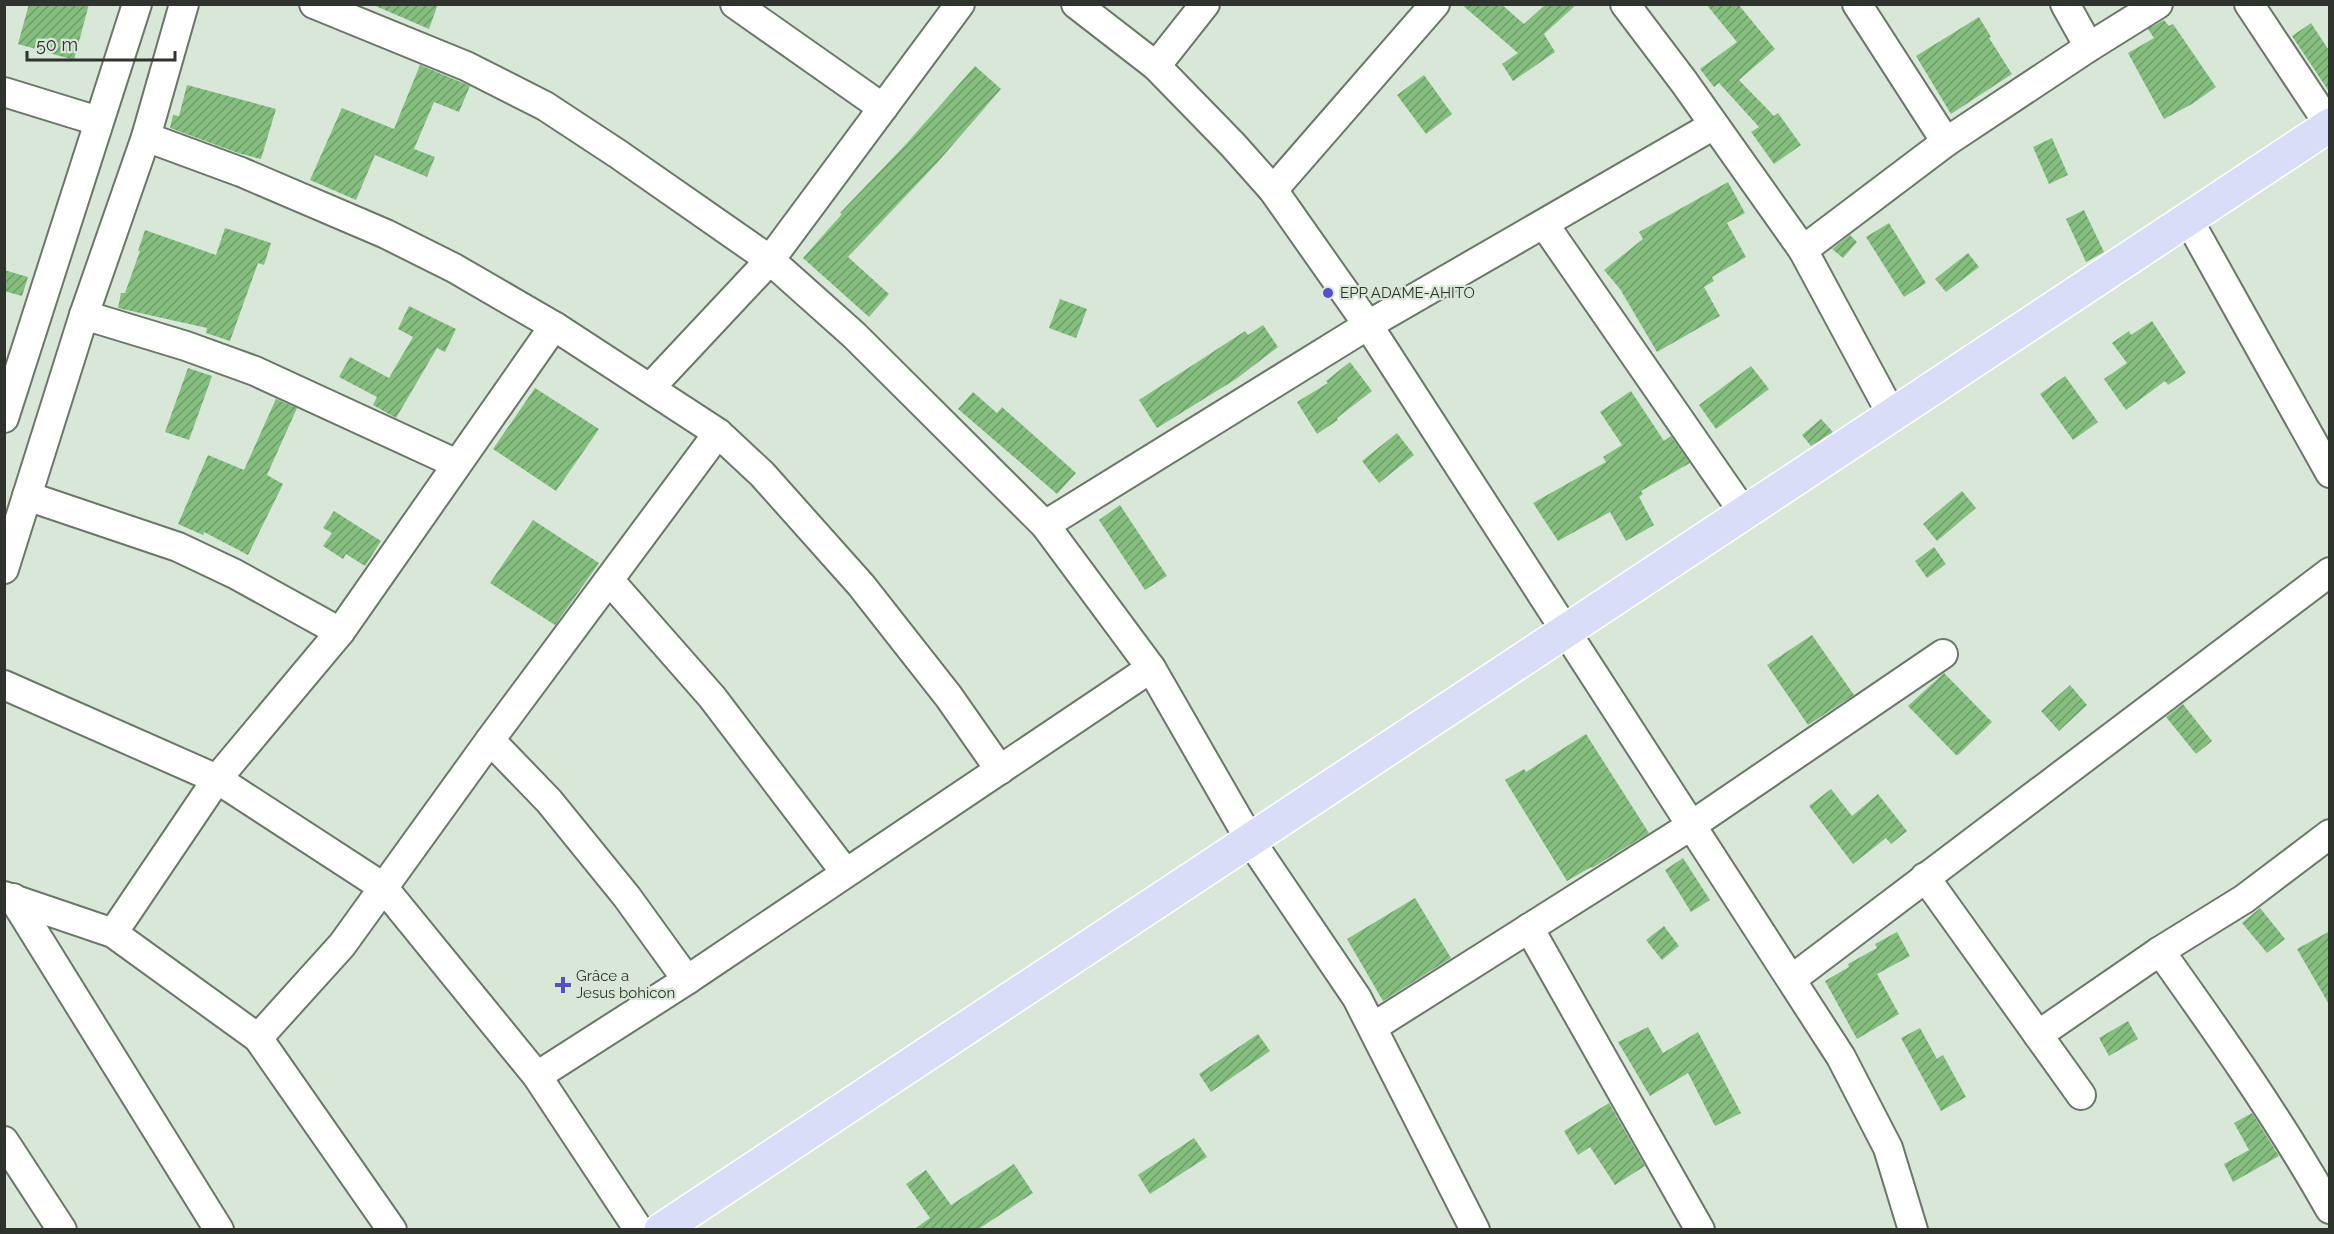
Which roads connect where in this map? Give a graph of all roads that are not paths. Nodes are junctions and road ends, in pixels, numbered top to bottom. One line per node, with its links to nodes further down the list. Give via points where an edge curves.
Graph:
1 (137, 4): 18 (street)
2 (184, 4): 21 (street)
3 (314, 4): 27 (street, via 466,66 545,106)
4 (735, 4): 17 (street)
5 (960, 4): 17 (street)
6 (1076, 4): 15 (street)
7 (1205, 4): 15 (street)
8 (1435, 4): 23 (street)
9 (1625, 4): 19 (street)
10 (1857, 4): 22 (street)
11 (2065, 4): 14 (street)
12 (2158, 4): 14 (street)
13 (2249, 4): 20 (street)
14 (2089, 47): 22 (street)
15 (1156, 66): 23 (street)
16 (4, 92): 18 (street)
17 (884, 108): 27 (street)
18 (98, 121): 33 (street)
19 (1714, 125): 25 (street); 26 (street)
20 (2329, 126): 24 (main road)
21 (146, 137): 28 (street); 30 (street, via 241,172 386,234 454,267)
22 (1946, 142): 26 (street)
23 (1273, 190): 29 (street)
24 (2188, 219): 32 (main road); 36 (street)
25 (1544, 224): 29 (street); 38 (street)
26 (1803, 250): 32 (street)
27 (770, 260): 31 (street); 39 (street, via 854,335)
28 (84, 315): 35 (street, via 255,371); 37 (street)
29 (1368, 325): 39 (street); 43 (street)
30 (554, 326): 31 (street); 35 (street)
31 (650, 388): 34 (street)
32 (1892, 415): 38 (main road)
33 (4, 418)
34 (718, 433): 42 (street); 49 (street, via 762,474 861,585 949,697)
35 (458, 464): 44 (street)
36 (2330, 473)
37 (27, 496): 40 (street); 44 (street, via 178,547)
38 (1744, 513): 43 (main road)
39 (1046, 525): 46 (street)
40 (4, 569)
41 (2330, 572): 55 (street)
42 (610, 581): 48 (street); 54 (street, via 712,697)
43 (1566, 631): 51 (street); 52 (main road)
44 (340, 632): 50 (street)
45 (1943, 654): 51 (street)
46 (1151, 668): 49 (street); 52 (street)
47 (4, 685): 50 (street)
48 (490, 740): 56 (street); 62 (street, via 549,801 627,897)
49 (999, 770): 54 (street)
50 (217, 779): 56 (street); 59 (street)
51 (1692, 825): 58 (street); 61 (street)
52 (1250, 840): 63 (street, via 1358,998); 74 (main road)
53 (2326, 844): 60 (street)
54 (845, 872): 62 (street)
55 (1925, 877): 61 (street); 64 (street)
56 (383, 887): 65 (street, via 342,945); 66 (street)
57 (9, 897): 59 (street); 71 (street)
58 (1529, 928): 63 (street); 76 (street)
59 (113, 933): 65 (street)
60 (2160, 951): 64 (street); 69 (street, via 2297,1151)
61 (1792, 979): 77 (street, via 1841,1057 1888,1148)
62 (687, 980): 66 (street)
63 (1373, 1027): 75 (street)
64 (2038, 1035): 67 (street)
65 (258, 1038): 72 (street)
66 (537, 1076): 73 (street)
67 (2081, 1095)
68 (4, 1141): 70 (street)
69 (2330, 1209)
70 (62, 1230)
71 (219, 1230)
72 (392, 1230)
73 (639, 1230)
74 (661, 1230)
75 (1475, 1230)
76 (1700, 1230)
77 (1913, 1230)

